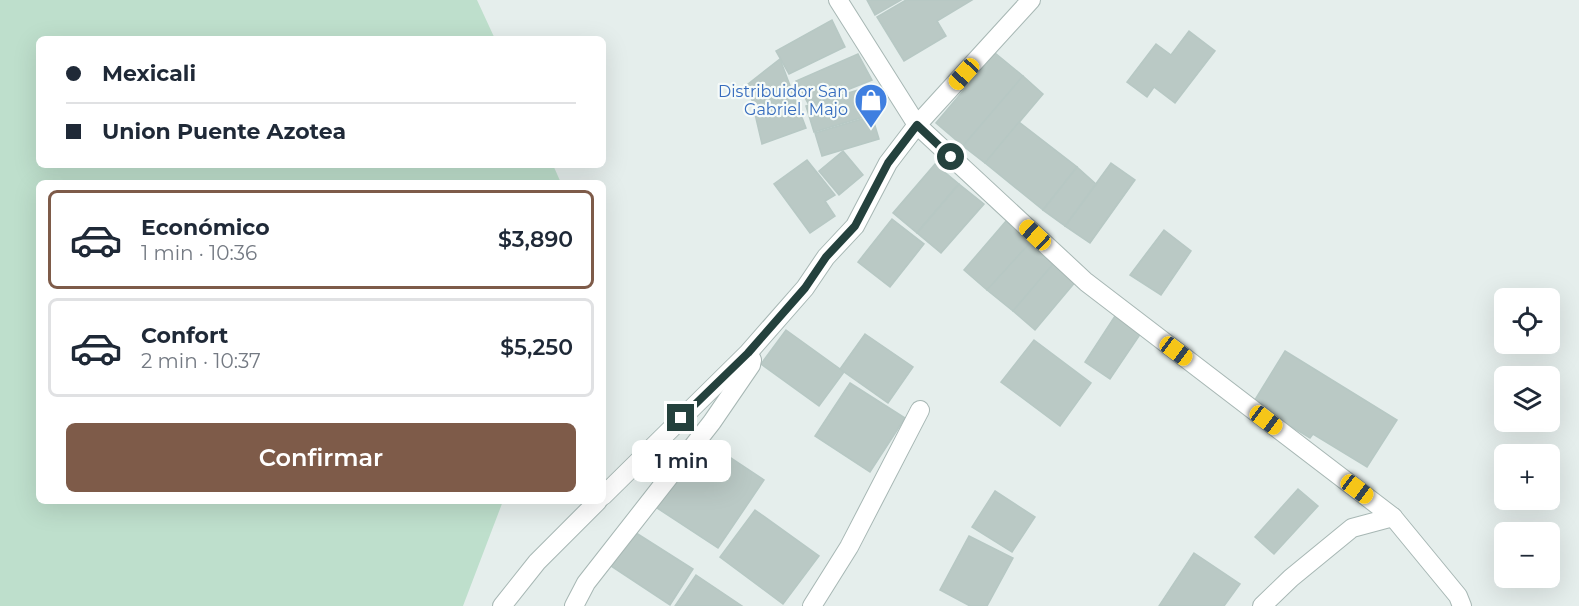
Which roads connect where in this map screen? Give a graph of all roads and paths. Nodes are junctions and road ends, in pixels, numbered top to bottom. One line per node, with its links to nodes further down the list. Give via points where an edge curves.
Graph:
1 (838, 0): 3 (street)
2 (1031, 0): 3 (street)
3 (917, 125): 4 (street, via 888,163 855,226); 8 (street, via 1086,282)
4 (748, 353): 6 (street); 10 (street, via 751,365 712,422 586,583)
5 (920, 410): 11 (street, via 849,548)
6 (606, 493)
7 (595, 504): 9 (street, via 537,562)
8 (1393, 517): 12 (street, via 1352,528); 13 (street)
9 (502, 606)
10 (574, 606)
11 (812, 606)
12 (1262, 606)
13 (1462, 606)

